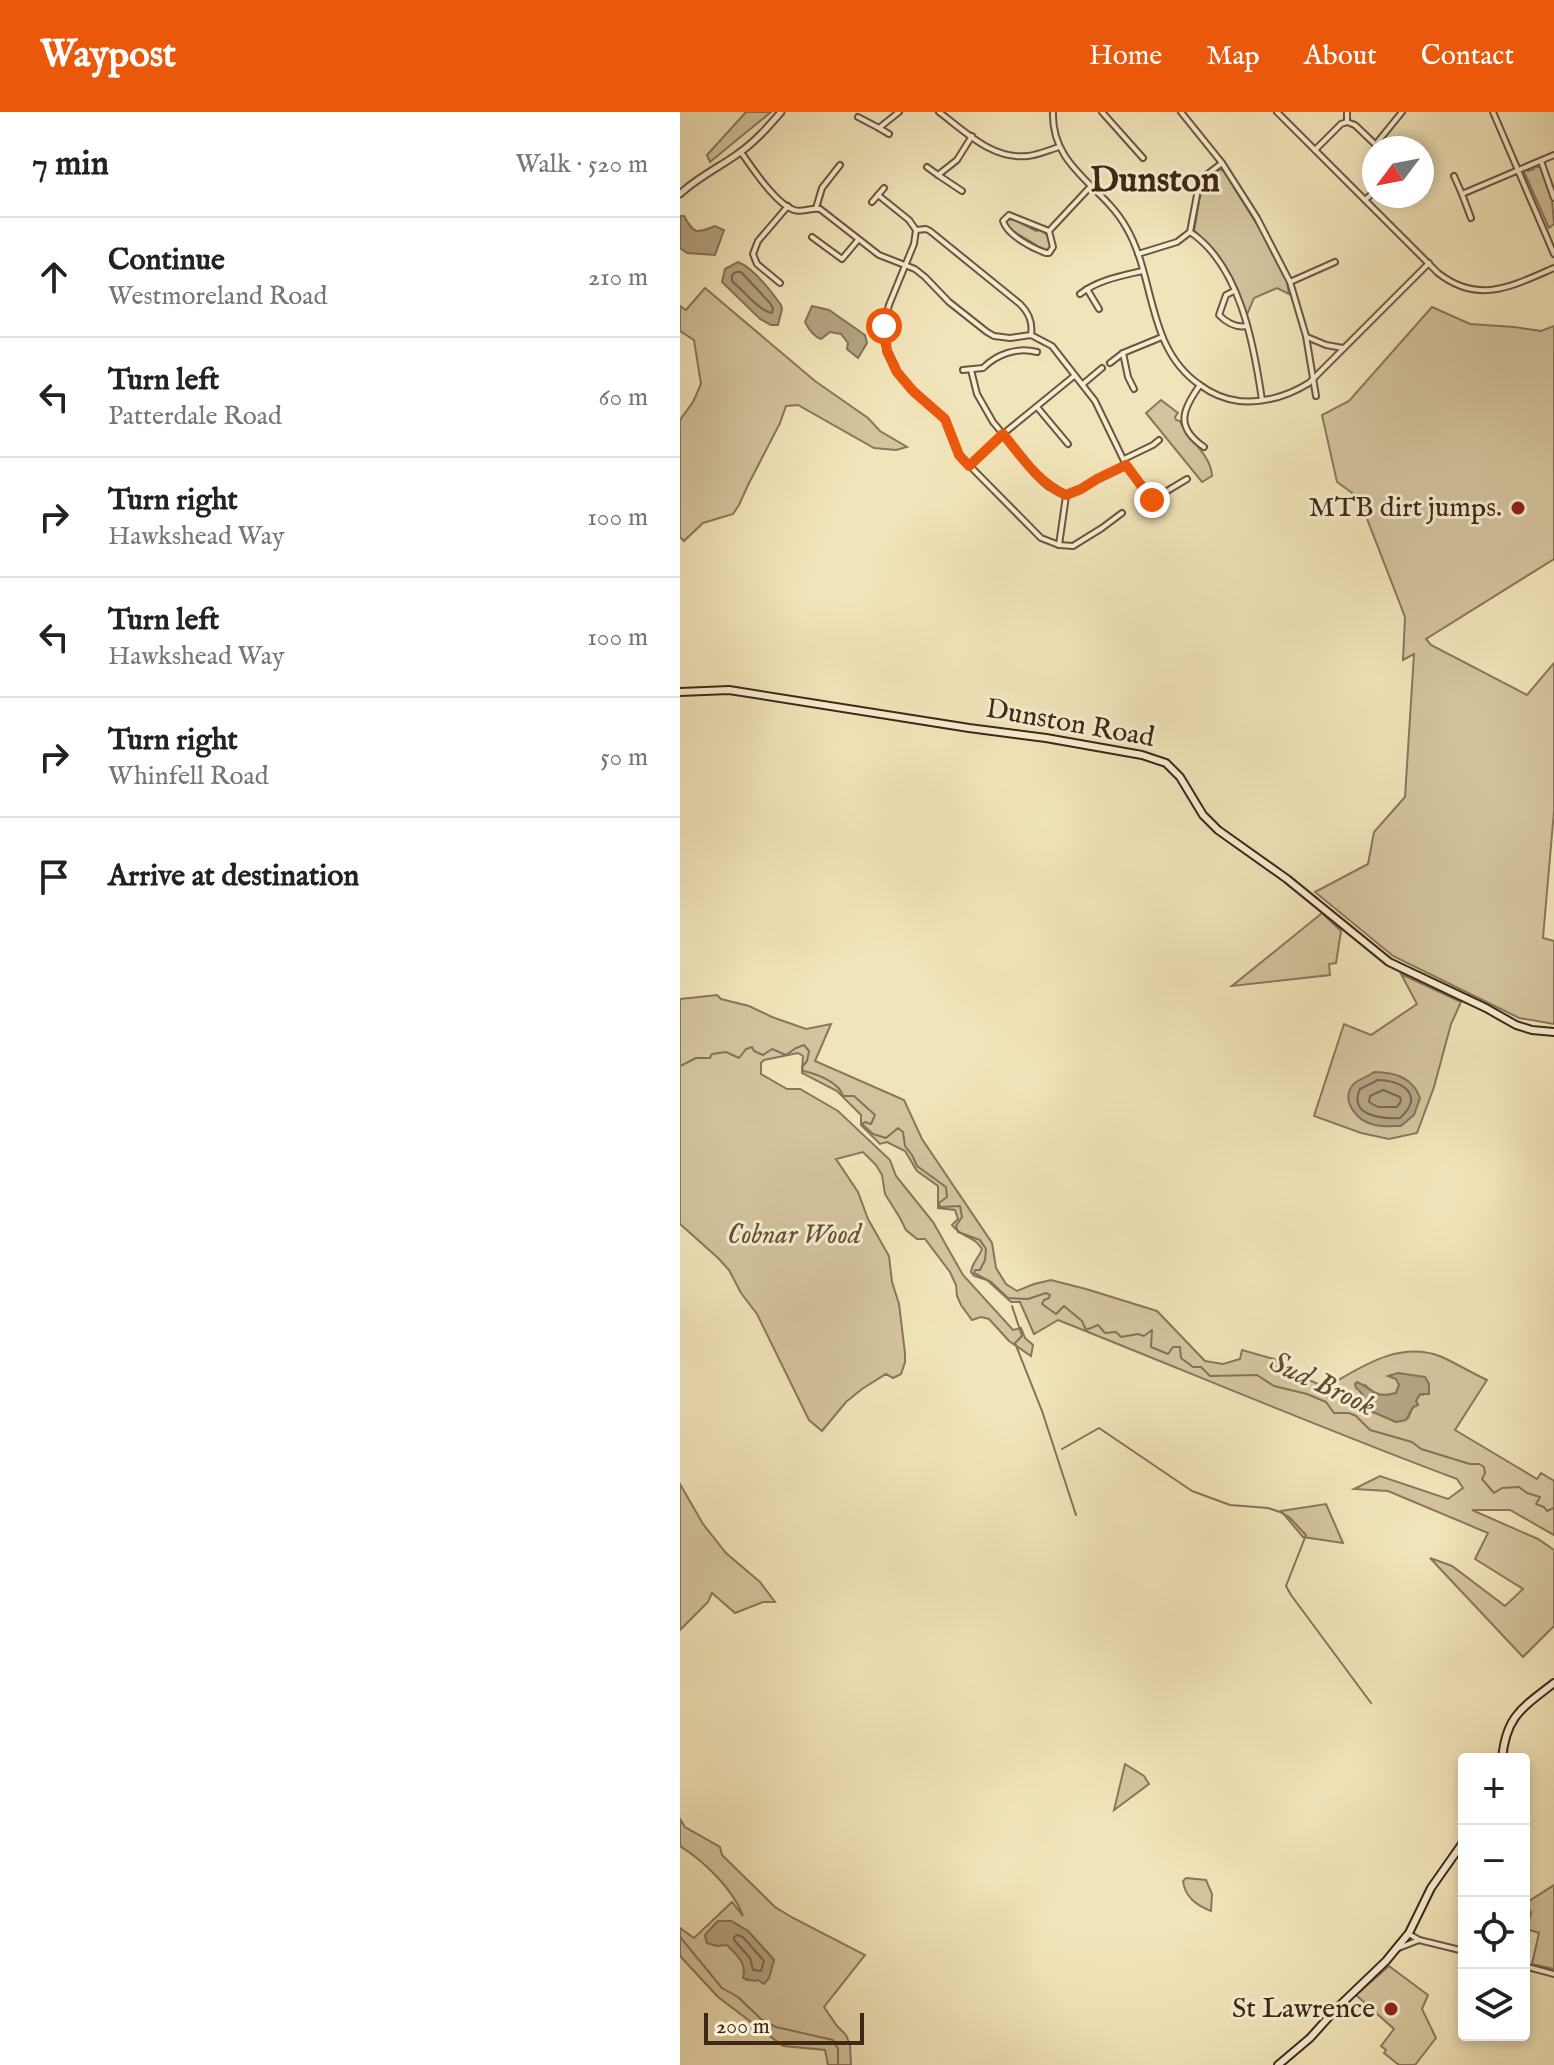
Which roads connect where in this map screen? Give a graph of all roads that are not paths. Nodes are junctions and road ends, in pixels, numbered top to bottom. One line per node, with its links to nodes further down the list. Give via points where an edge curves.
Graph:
1 (781, 112): 22 (street)
2 (899, 112): 13 (street)
3 (939, 112): 15 (street)
4 (1053, 112): 20 (street)
5 (1102, 112): 18 (street)
6 (1181, 112): 26 (street)
7 (1277, 112): 21 (street)
8 (1347, 112): 12 (street)
9 (1402, 112): 17 (street)
10 (1493, 112): 30 (street)
11 (858, 117): 13 (street)
12 (1347, 122): 16 (street); 21 (street)
13 (879, 128): 14 (street)
14 (889, 134)
15 (972, 136): 20 (street, via 1005,156 1030,156); 32 (street, via 957,160)
16 (1367, 136)
17 (1384, 136)
18 (1126, 138): 19 (street); 24 (street)
19 (1120, 144)
20 (1059, 147): 34 (street)
21 (1314, 150): 40 (street)
22 (741, 152): 37 (street); 43 (street)
23 (1554, 155): 25 (street)
24 (1143, 158)
25 (1541, 161): 30 (street); 41 (street)
26 (1222, 163): 50 (street, via 1199,184); 63 (street)
27 (840, 165): 31 (street)
28 (828, 166): 31 (street)
29 (927, 167): 32 (street)
30 (1519, 170): 38 (street); 51 (street)
31 (834, 171): 44 (street, via 819,192)
32 (938, 175): 36 (street)
33 (1454, 176): 38 (street)
34 (1091, 186): 49 (street); 54 (street, via 1122,220)
35 (884, 188): 39 (street)
36 (962, 191)
37 (680, 194)
38 (1462, 194): 46 (street)
39 (878, 195): 42 (street); 47 (street)
40 (1362, 197)
41 (1554, 198)
42 (872, 202)
43 (788, 206): 44 (street, via 797,211); 62 (street, via 753,254)
44 (816, 208): 53 (street)
45 (1373, 208): 57 (street)
46 (1471, 218)
47 (916, 230): 58 (street); 70 (street, via 930,231 1020,304 1029,316)
48 (1552, 230): 51 (street)
49 (1049, 231): 49 (street, via 1009,215 1003,221 1006,229 1046,253 1053,247)
50 (1190, 232): 54 (street, via 1177,242); 66 (street, via 1219,260)
51 (1545, 233): 55 (street)
52 (812, 237): 53 (street, via 842,259)
53 (858, 240): 58 (street)
54 (1138, 254): 60 (street)
55 (1554, 254)
56 (1335, 262): 63 (street)
57 (1429, 263): 59 (street, via 1449,281 1489,291); 73 (street)
58 (905, 265): 70 (street, via 994,336); 93 (street, via 885,317 887,351 913,391 945,419)
59 (1554, 268)
60 (1142, 271): 65 (street); 72 (street)
61 (779, 273): 62 (street)
62 (774, 278): 64 (street)
63 (1290, 282): 71 (street)
64 (780, 283)
65 (1087, 289): 67 (street); 68 (street)
66 (1234, 291): 69 (street); 69 (street, via 1226,295 1219,315)
67 (1080, 294)
68 (1099, 309)
69 (1247, 326): 86 (street)
70 (1031, 335): 80 (street, via 1052,346)
71 (1306, 336): 73 (street); 81 (street)
72 (1162, 337): 75 (street); 83 (street, via 1175,362)
73 (1343, 348): 81 (street)
74 (1037, 352): 79 (street, via 1009,353)
75 (1123, 353): 76 (street); 84 (street)
76 (1110, 363)
77 (1102, 368): 82 (street)
78 (963, 370): 79 (street)
79 (971, 370): 88 (street, via 982,406)
80 (1074, 376): 82 (street); 87 (street)
81 (1314, 379): 85 (street); 86 (street)
82 (1083, 384): 92 (street)
83 (1200, 385): 86 (street, via 1230,400); 91 (street, via 1183,413 1183,423)
84 (1134, 389)
85 (1316, 396)
86 (1262, 400)
87 (1037, 407): 88 (street); 90 (street)
88 (1003, 434): 93 (street); 95 (street, via 1043,482)
89 (1159, 440): 92 (street)
90 (1068, 444)
91 (1204, 447)
92 (1125, 462): 94 (street, via 1152,500); 95 (street)
93 (969, 466): 97 (street, via 1034,532)
94 (1187, 479)
95 (1066, 495): 97 (street)
96 (1122, 513): 97 (street, via 1073,546)
97 (1059, 545)
98 (680, 692): 99 (main road, Dunston Road, via 729,690 1046,738 1166,763 1218,830 1389,962 1516,1025)
99 (1554, 1032)
100 (1554, 1683): 101 (main road, via 1510,1723)
101 (1503, 1753)
102 (1458, 1850): 103 (main road)
103 (1409, 1933): 104 (street); 105 (main road)
104 (1419, 1940): 105 (street); 106 (street)
105 (1395, 1949): 109 (main road)
106 (1458, 1950)
107 (1530, 1968): 108 (street)
108 (1554, 1974)
109 (1278, 2065)

